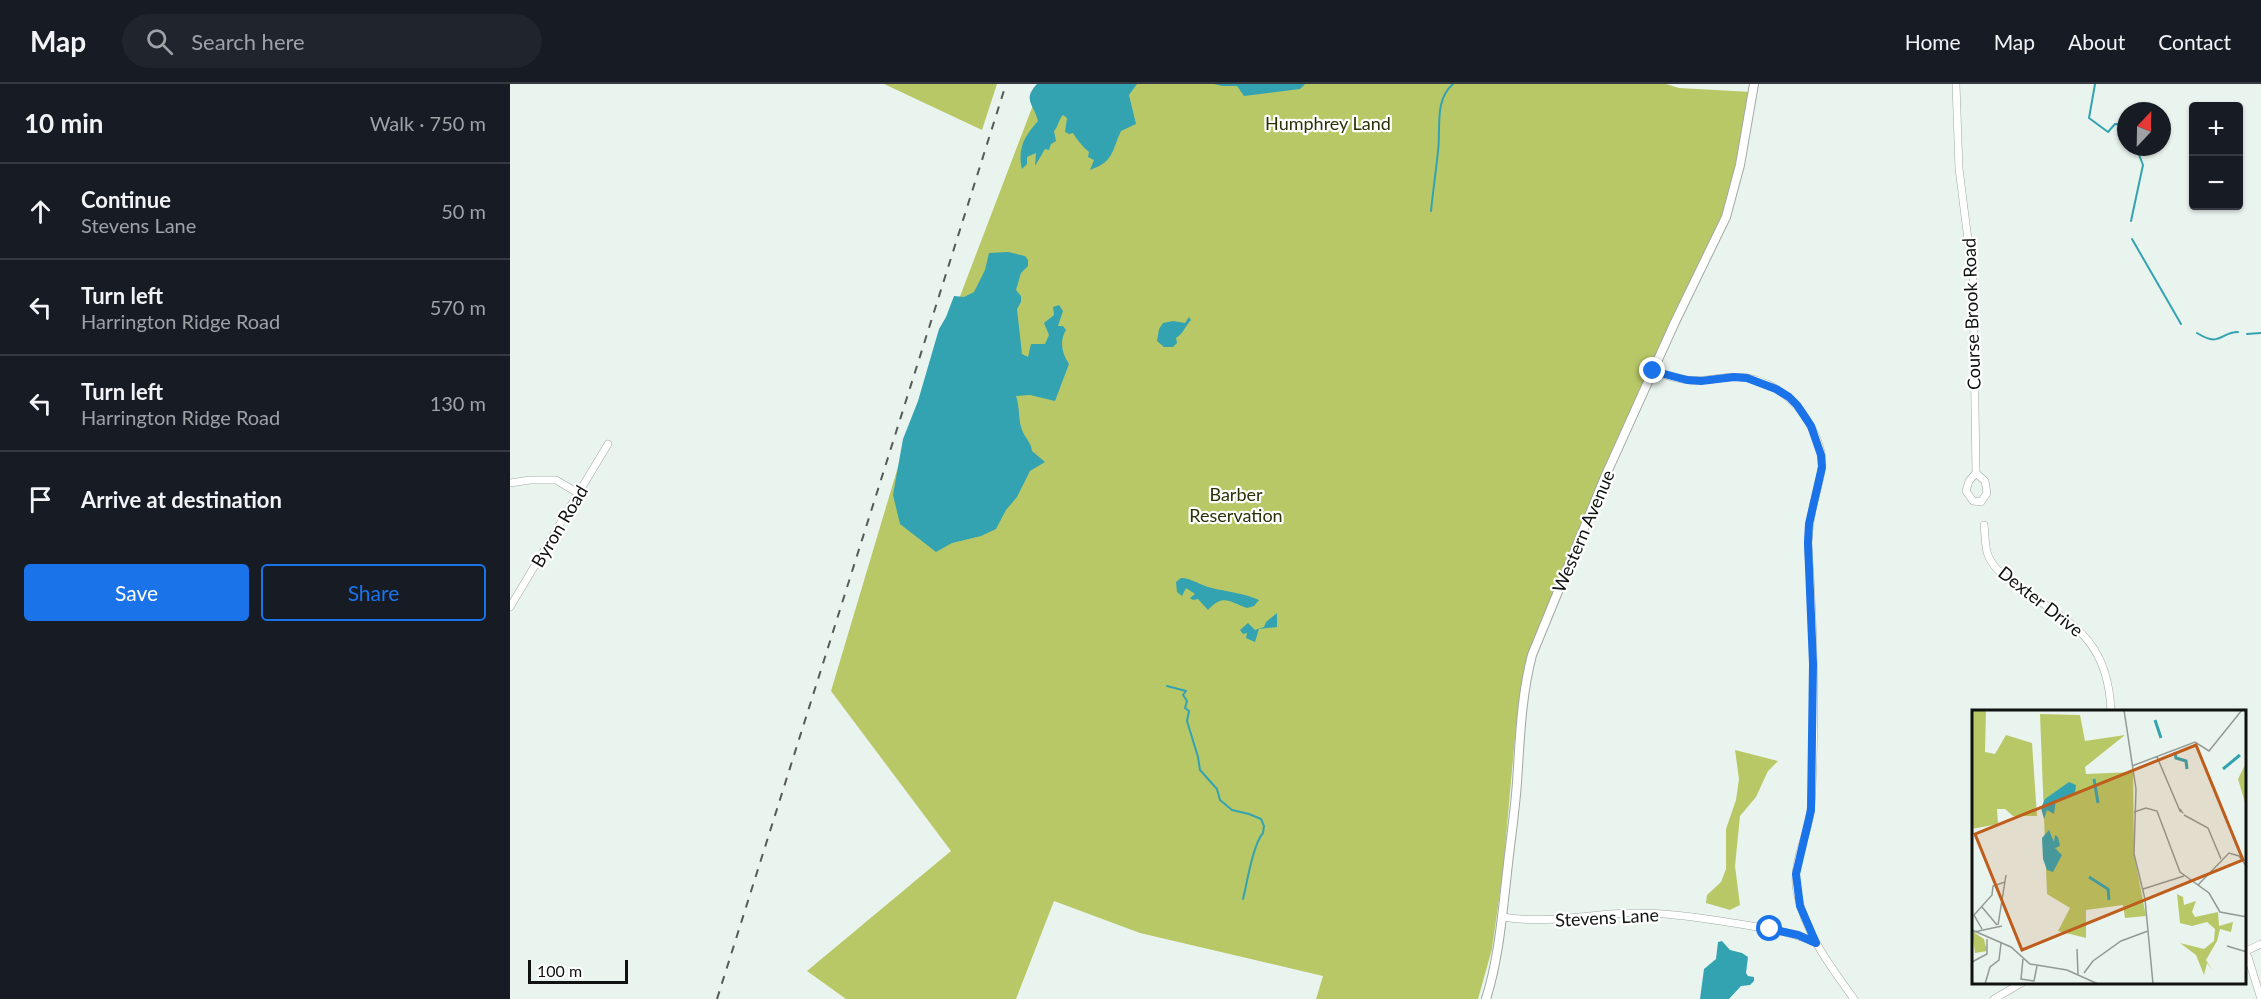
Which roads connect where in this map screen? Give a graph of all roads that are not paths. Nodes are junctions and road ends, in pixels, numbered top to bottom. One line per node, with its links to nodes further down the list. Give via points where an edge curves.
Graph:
1 (1754, 84): 3 (street, Western Avenue, via 1726,217)
2 (1956, 84): 5 (street, Course Brook Road, via 1959,160 1973,279)
3 (1653, 371): 11 (street, Western Avenue, via 1532,655 1523,699); 12 (street, via 1687,380 1747,378 1776,389 1789,397 1806,417 1821,455 1808,543 1813,664 1811,810 1796,874 1800,906)
4 (608, 444): 7 (street, Byron Road)
5 (1976, 473)
6 (510, 483): 7 (street, via 556,480)
7 (578, 494): 9 (street, Byron Road)
8 (1984, 525): 10 (street, Dexter Drive, via 1987,553 1995,567 2090,640 2108,682)
9 (510, 607)
10 (2111, 710)
11 (1502, 916): 12 (street, Stevens Lane, via 1538,920 1625,913 1671,914 1770,929); 17 (street, Western Avenue)
12 (1816, 943): 18 (street)
13 (2261, 944): 14 (street)
14 (2246, 951)
15 (2246, 956): 20 (street)
16 (2020, 984): 19 (street)
17 (1486, 999)
18 (1854, 999)
19 (1994, 999)
20 (2261, 999)

